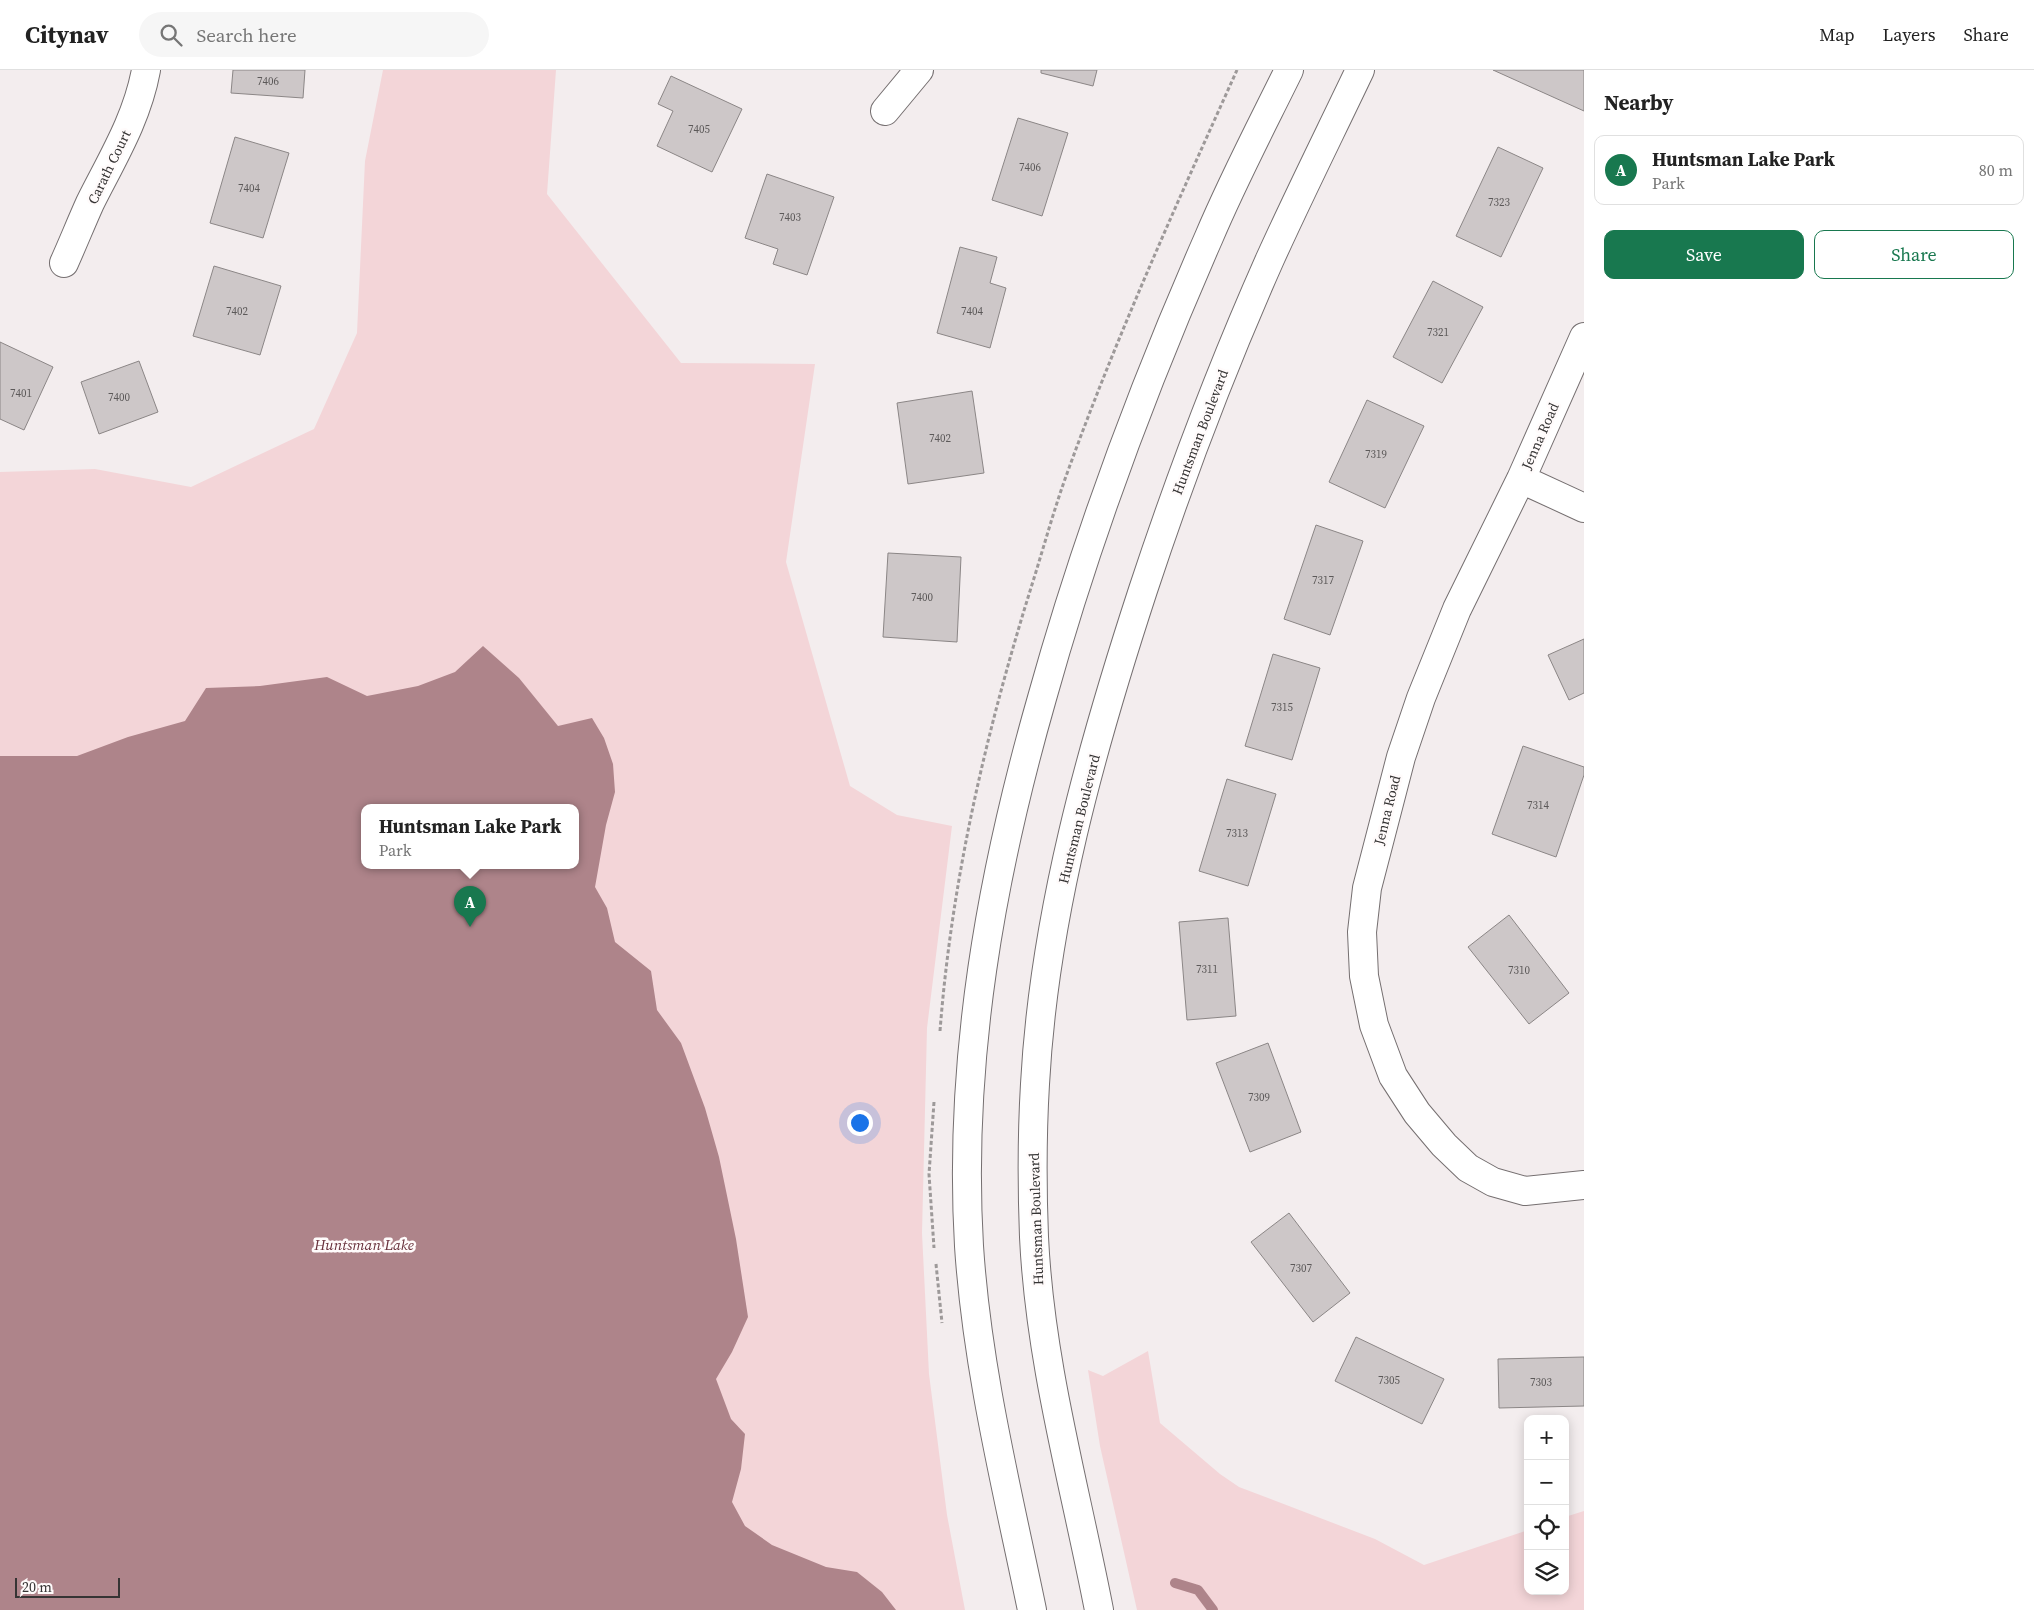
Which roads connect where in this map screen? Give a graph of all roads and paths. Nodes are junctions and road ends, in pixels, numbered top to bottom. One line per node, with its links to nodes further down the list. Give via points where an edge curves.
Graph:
1 (146, 70): 6 (street, Carath Court, via 141,97 123,142)
2 (918, 70): 5 (street)
3 (1289, 70): 11 (street, via 1210,234 1105,495 1062,628 1024,762 998,875 978,988 967,1162 976,1328 993,1429)
4 (1360, 70): 12 (street, Huntsman Boulevard, via 1270,260 1216,388 1168,516 1125,647 1087,779 1062,887 1045,988 1035,1083 1034,1241 1057,1417)
5 (886, 111)
6 (64, 263)
7 (1584, 337): 8 (street, Jenna Road)
8 (1521, 479): 9 (street); 10 (street, Jenna Road, via 1457,609 1400,757 1367,888 1362,932 1364,976 1374,1025 1394,1076 1417,1113 1468,1168 1493,1182 1525,1192)
9 (1584, 508)
10 (1584, 1185)
11 (1032, 1610)
12 (1099, 1610)

